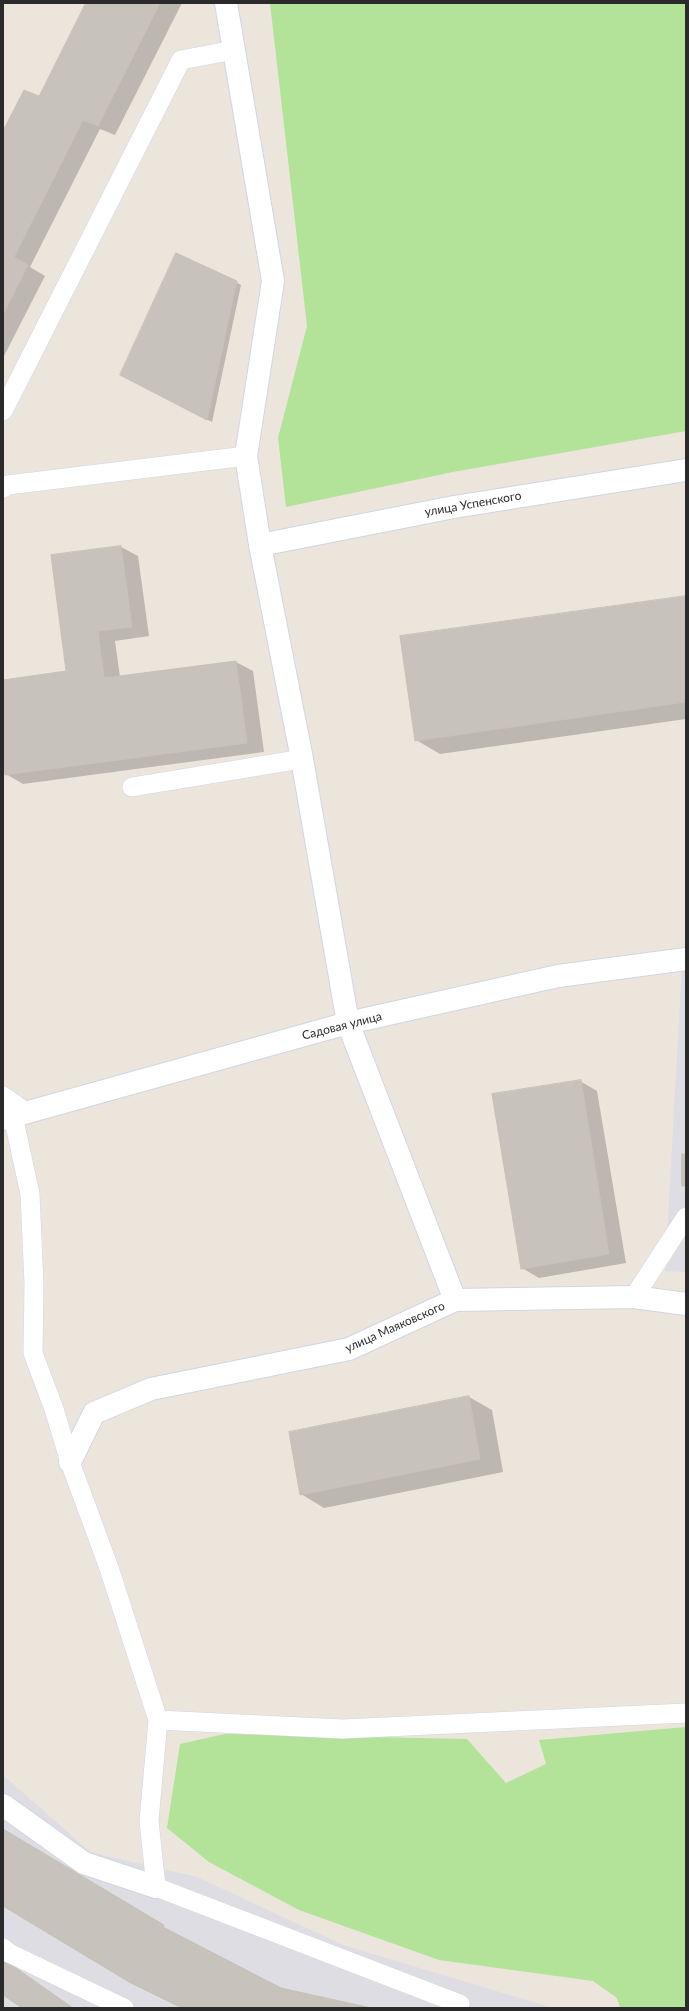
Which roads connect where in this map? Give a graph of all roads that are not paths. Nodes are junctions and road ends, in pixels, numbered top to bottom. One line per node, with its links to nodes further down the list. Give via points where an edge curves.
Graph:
1 (226, 3): 2 (street)
2 (234, 50): 3 (lane, via 181,60); 4 (street, via 274,281)
3 (3, 411)
4 (246, 456): 6 (lane, via 8,485); 7 (street)
5 (686, 470): 7 (street, улица Успенского, via 454,507)
6 (3, 488)
7 (260, 546): 8 (street)
8 (302, 759): 9 (lane); 11 (street)
9 (132, 787)
10 (686, 959): 11 (street, Садовая улица, via 558,976)
11 (348, 1023): 13 (street, Садовая улица); 16 (street)
12 (3, 1096): 13 (lane)
13 (14, 1116): 18 (lane, via 30,1194 34,1284 33,1353)
14 (686, 1217): 15 (lane)
15 (634, 1297): 16 (street, улица Маяковского); 17 (street, улица Маяковского)
16 (455, 1300): 18 (street, улица Маяковского, via 349,1349 151,1389 94,1413)
17 (686, 1304)
18 (70, 1462): 20 (lane)
19 (686, 1713): 20 (lane, via 343,1729)
20 (158, 1720): 22 (lane, via 149,1821)
21 (3, 1805): 22 (street, via 84,1863)
22 (156, 1887): 24 (lane)
23 (3, 1948): 25 (lane)
24 (460, 2004)
25 (124, 2008)

